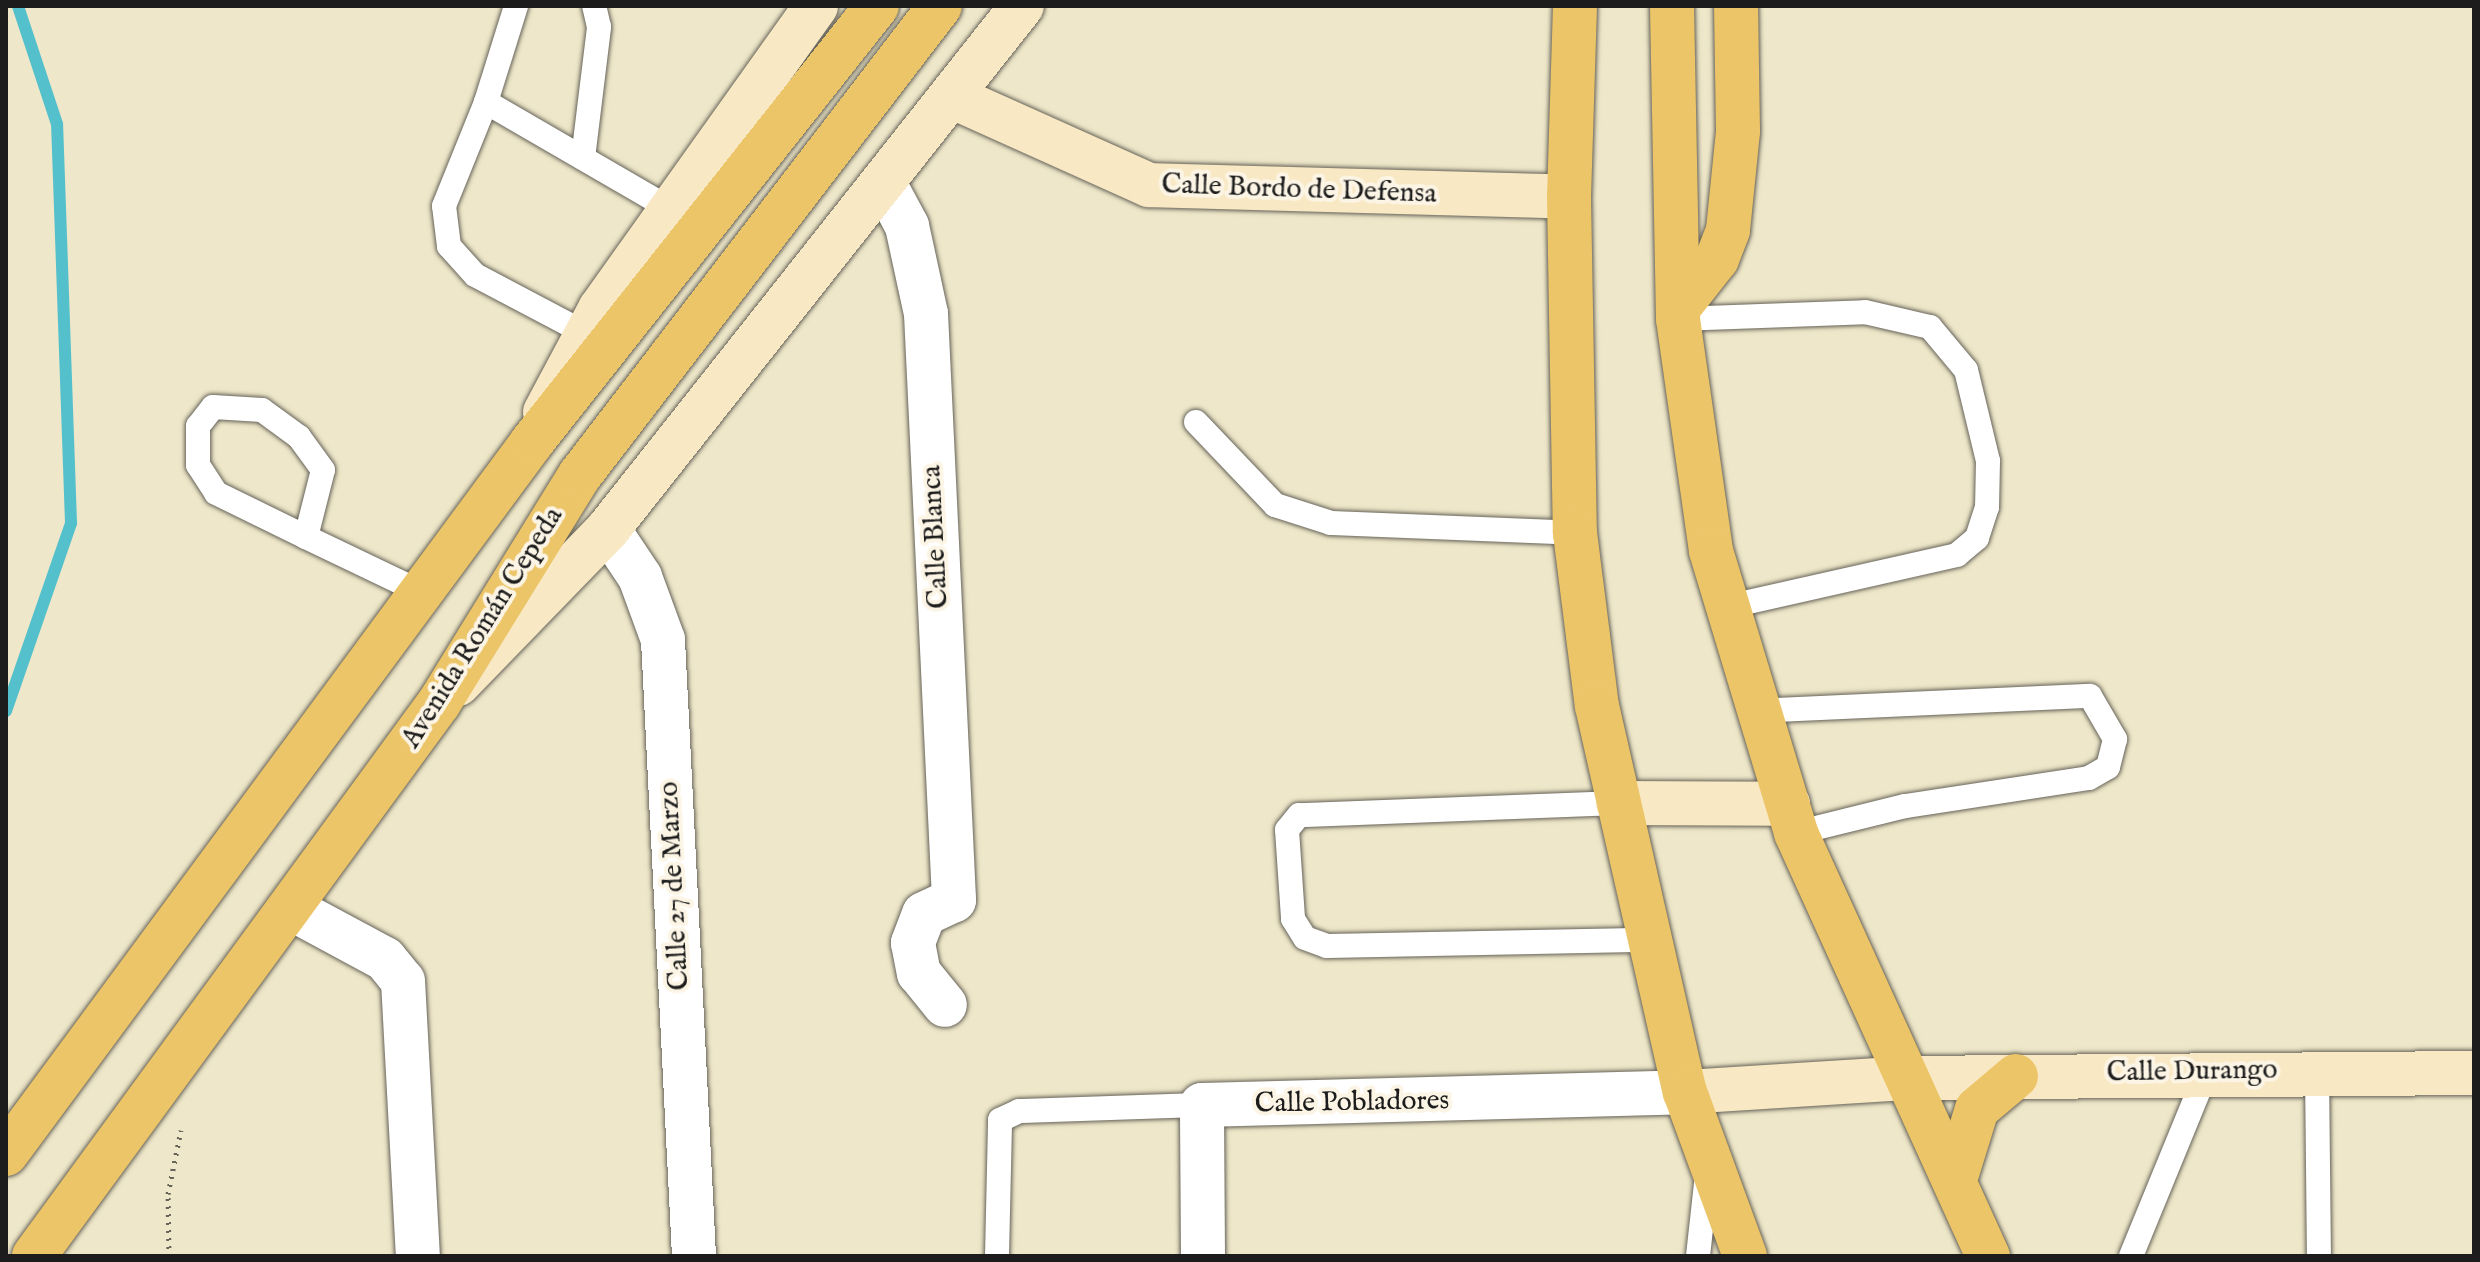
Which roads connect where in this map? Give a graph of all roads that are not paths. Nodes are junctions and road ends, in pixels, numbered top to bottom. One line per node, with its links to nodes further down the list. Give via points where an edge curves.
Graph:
1 (516, 6): 11 (lane)
2 (594, 6): 12 (lane, via 599,27)
3 (816, 6): 15 (street)
4 (877, 6): 19 (main road)
5 (940, 6): 25 (main road, Avenida Román Cepeda, via 580,475)
6 (1022, 6): 10 (street)
7 (1575, 6): 14 (main road)
8 (1672, 6): 16 (main road)
9 (1736, 6): 16 (main road, via 1738,131 1728,230 1717,259)
10 (953, 97): 13 (street); 14 (street, Calle Bordo de Defensa, via 1149,185)
11 (486, 102): 12 (lane); 17 (lane, via 444,206 449,246 475,275)
12 (583, 158): 15 (lane)
13 (884, 183): 20 (street); 31 (street, Calle Blanca, via 907,226 926,314 954,900 924,914 913,943 919,973)
14 (1569, 197): 21 (main road)
15 (669, 208): 17 (street)
16 (1678, 313): 24 (main road, via 1711,551); 24 (lane, via 1865,312 1930,327 1966,370 1988,461 1987,507 1977,538 1957,555)
17 (585, 333): 19 (street)
18 (1196, 422): 21 (lane, via 1275,505 1331,523)
19 (532, 442): 23 (main road)
20 (608, 529): 25 (street); 44 (street, Calle 27 de Marzo, via 640,577 663,640)
21 (1575, 533): 27 (main road)
22 (306, 537): 22 (lane, via 216,493 198,465 198,426 213,407 262,410 315,459 322,490); 23 (lane)
23 (423, 593): 39 (main road)
24 (1726, 607): 26 (main road)
25 (439, 703): 29 (main road, Avenida Román Cepeda)
26 (1755, 711): 28 (main road); 28 (lane, via 2090,696 2115,739 2108,767 2089,778)
27 (1618, 803): 28 (street); 30 (main road); 30 (lane, via 1299,815 1287,830 1293,919 1305,938 1327,946)
28 (1792, 818): 36 (main road)
29 (294, 910): 42 (main road, Avenida Román Cepeda); 43 (street, via 385,959 403,981)
30 (1650, 940): 37 (main road)
31 (945, 1005)
32 (2317, 1070): 33 (street, Calle Durango); 34 (street, Calle Durango); 51 (lane)
33 (2207, 1071): 35 (street, Calle Durango); 50 (lane)
34 (2474, 1073)
35 (2016, 1076): 36 (street, Calle Durango); 41 (main road, via 1977,1109)
36 (1910, 1078): 37 (street, Calle Durango); 41 (main road)
37 (1685, 1092): 38 (street, Calle Pobladores); 40 (main road)
38 (1202, 1105): 45 (lane, Calle Pobladores, via 1019,1111 1000,1120 995,1132); 46 (street)
39 (6, 1154)
40 (1708, 1162): 47 (lane); 48 (main road)
41 (1955, 1180): 49 (main road)
42 (34, 1256)
43 (418, 1256)
44 (694, 1256)
45 (997, 1256)
46 (1203, 1256)
47 (1698, 1256)
48 (1745, 1256)
49 (1988, 1256)
50 (2131, 1256)
51 (2319, 1256)

